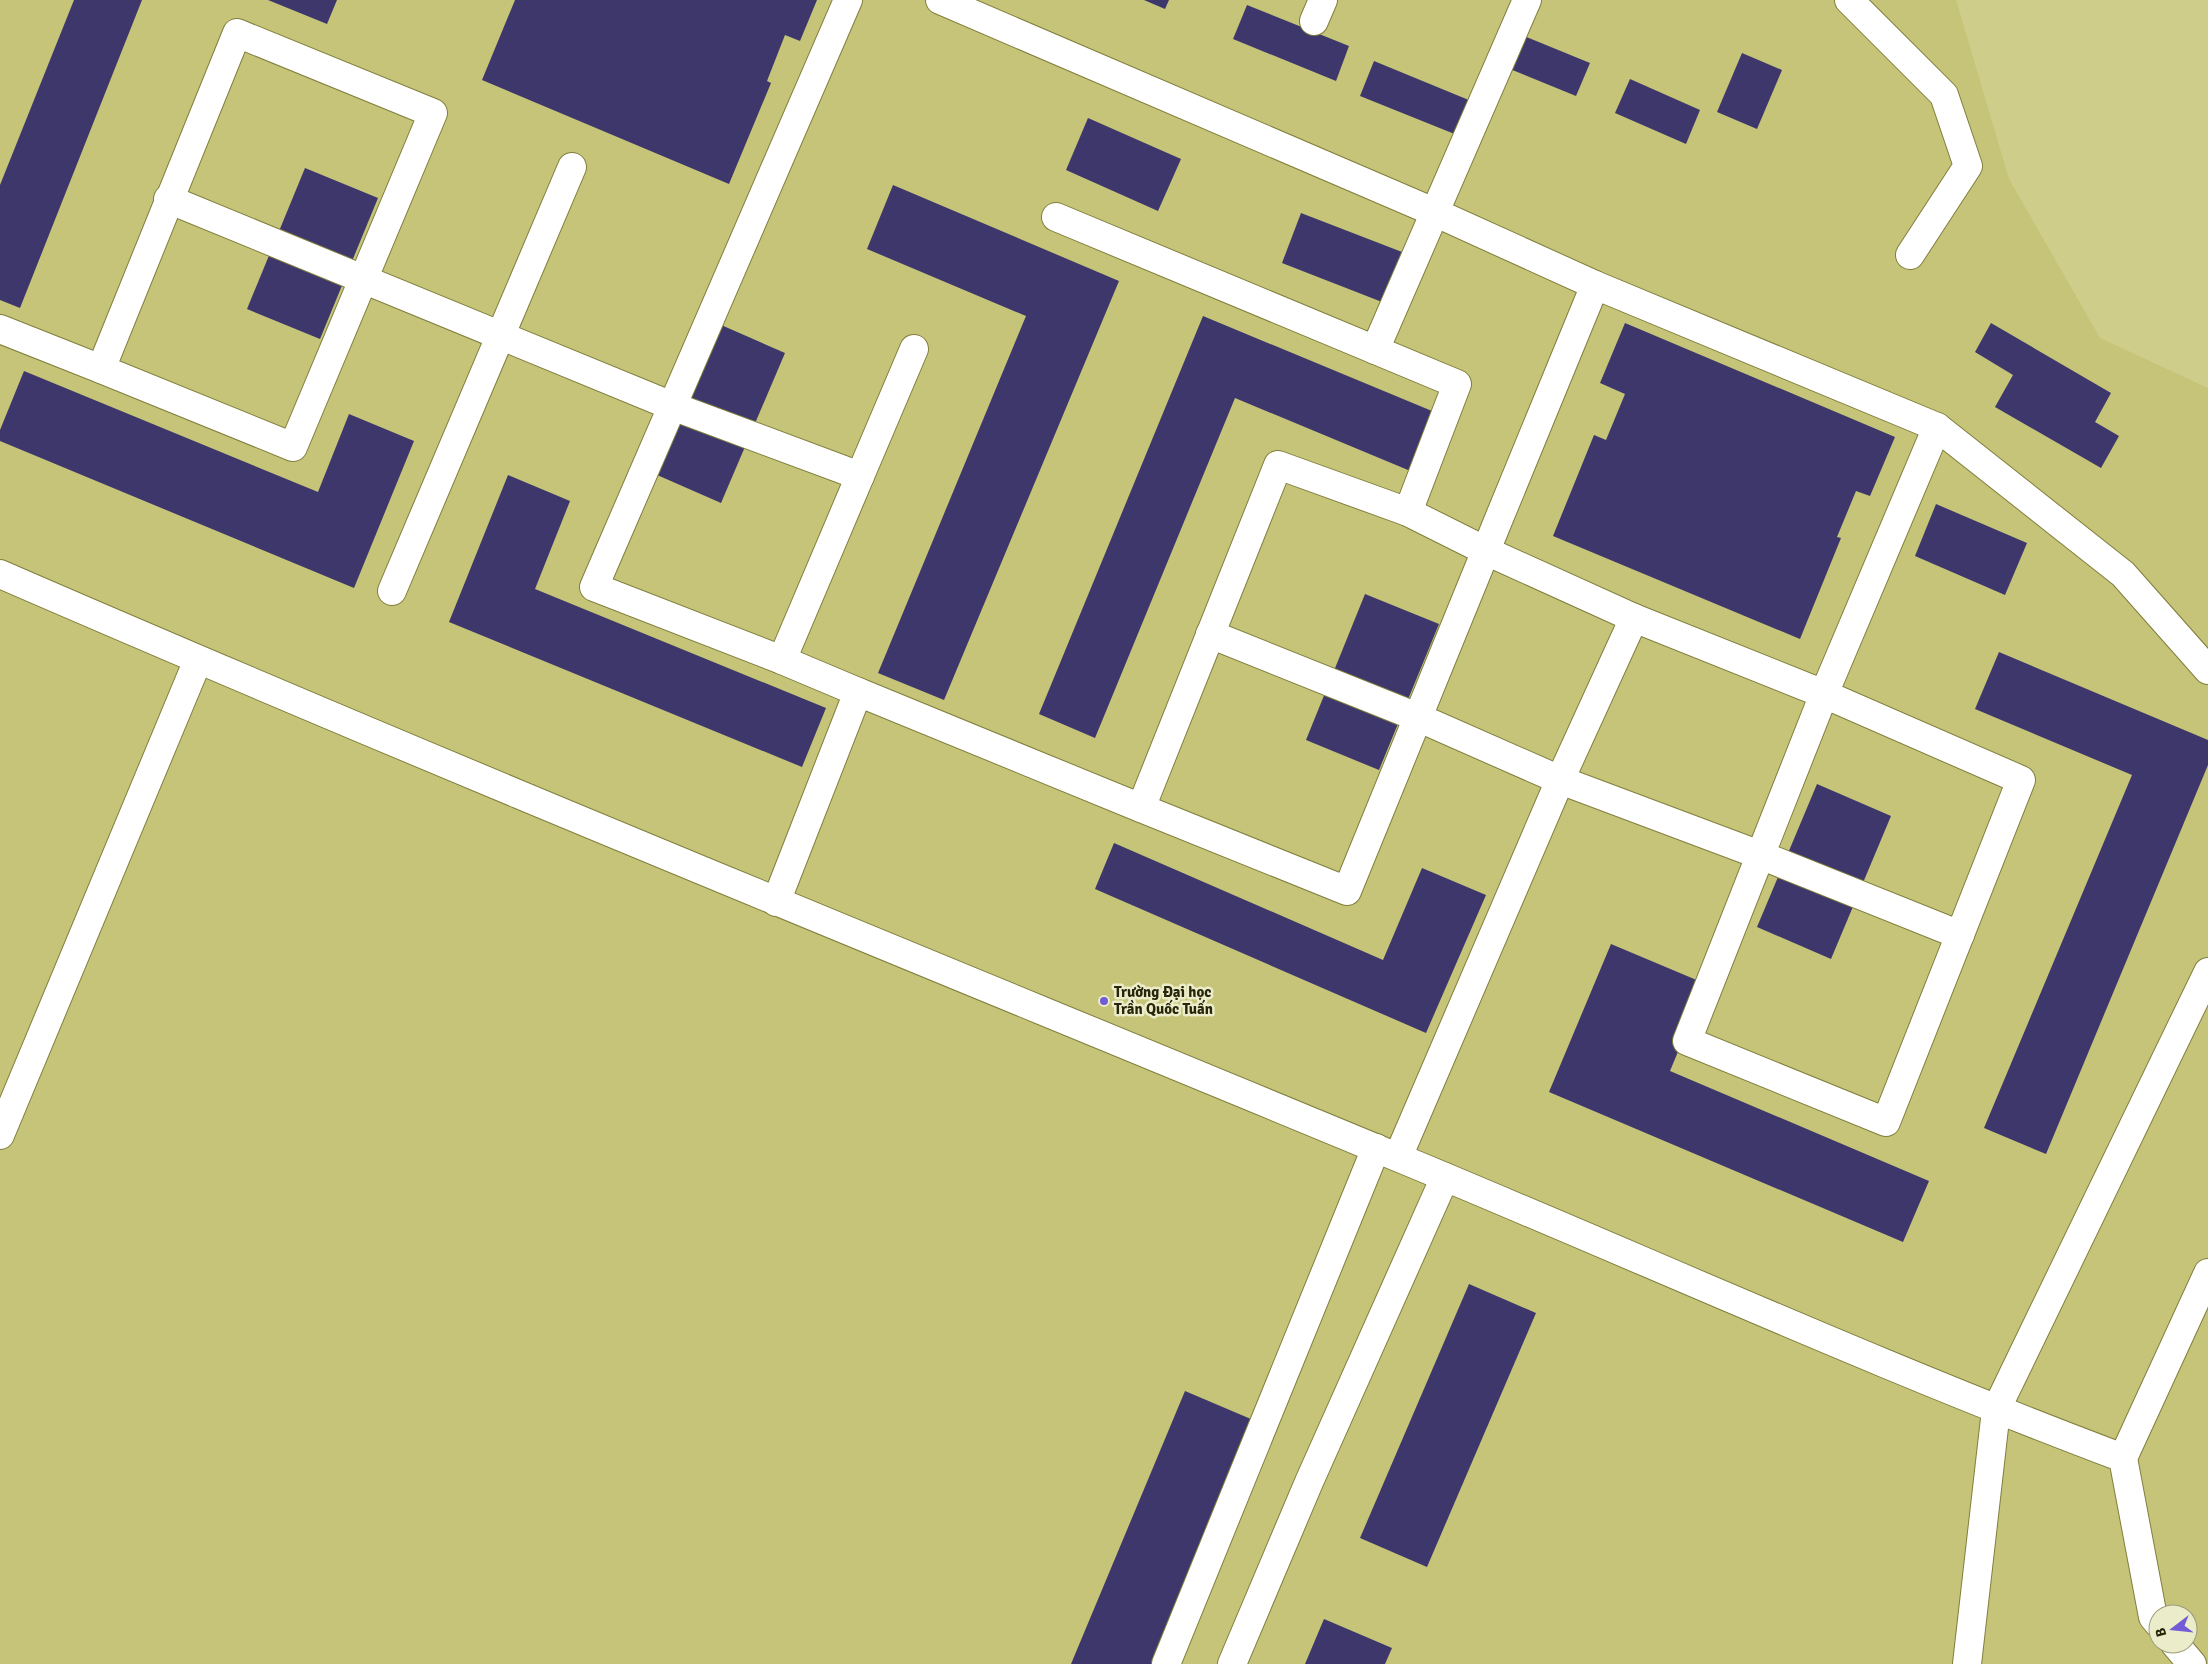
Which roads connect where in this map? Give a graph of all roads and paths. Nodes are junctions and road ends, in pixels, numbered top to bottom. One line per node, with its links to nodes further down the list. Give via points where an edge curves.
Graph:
1 (848, 0): 18 (lane)
2 (940, 0): 5 (lane)
3 (1527, 0): 8 (lane)
4 (1849, 0): 10 (lane, via 1944,95 1968,166)
5 (982, 9): 8 (lane)
6 (572, 166): 14 (lane)
7 (168, 199): 11 (lane); 11 (lane, via 238,33 433,113); 17 (lane)
8 (1434, 212): 12 (lane); 16 (lane)
9 (1056, 217): 16 (lane)
10 (1910, 255)
11 (363, 279): 14 (lane); 17 (lane, via 293,447)
12 (1595, 285): 19 (lane); 22 (lane)
13 (0, 329): 17 (lane)
14 (499, 334): 18 (lane); 24 (lane)
15 (914, 349): 20 (lane)
16 (1375, 350): 21 (lane, via 1457,384)
17 (101, 370)
18 (672, 406): 20 (lane); 28 (lane, via 594,587)
19 (1937, 427): 29 (lane, via 2123,574); 31 (lane)
20 (860, 476): 28 (lane)
21 (1408, 512): 22 (lane); 26 (lane, via 1278,465)
22 (1486, 551): 25 (lane); 32 (lane)
23 (0, 574): 27 (lane)
24 (392, 591)
25 (1634, 618): 31 (lane); 33 (lane)
26 (1210, 634): 32 (lane); 34 (lane)
27 (198, 660): 36 (lane); 39 (lane)
28 (782, 660): 30 (lane)
29 (2208, 670)
30 (858, 692): 34 (lane); 36 (lane)
31 (1824, 694): 35 (lane); 37 (lane, via 2021,780)
32 (1417, 717): 33 (lane); 34 (lane, via 1347,890)
33 (1560, 780): 35 (lane); 40 (lane)
34 (1141, 808)
35 (1760, 855): 37 (lane); 37 (lane, via 1687,1042 1886,1122)
36 (776, 902): 40 (lane)
37 (1960, 935)
38 (2208, 972): 43 (lane)
39 (0, 1135)
40 (1386, 1153): 41 (lane); 47 (lane)
41 (1445, 1177): 43 (lane); 48 (lane)
42 (2208, 1273): 44 (lane)
43 (1996, 1410): 44 (lane); 49 (lane)
44 (2123, 1458): 45 (lane)
45 (2150, 1604)
46 (2184, 1654): 50 (lane)
47 (1166, 1664)
48 (1232, 1664)
49 (1967, 1664)
50 (2192, 1664)

